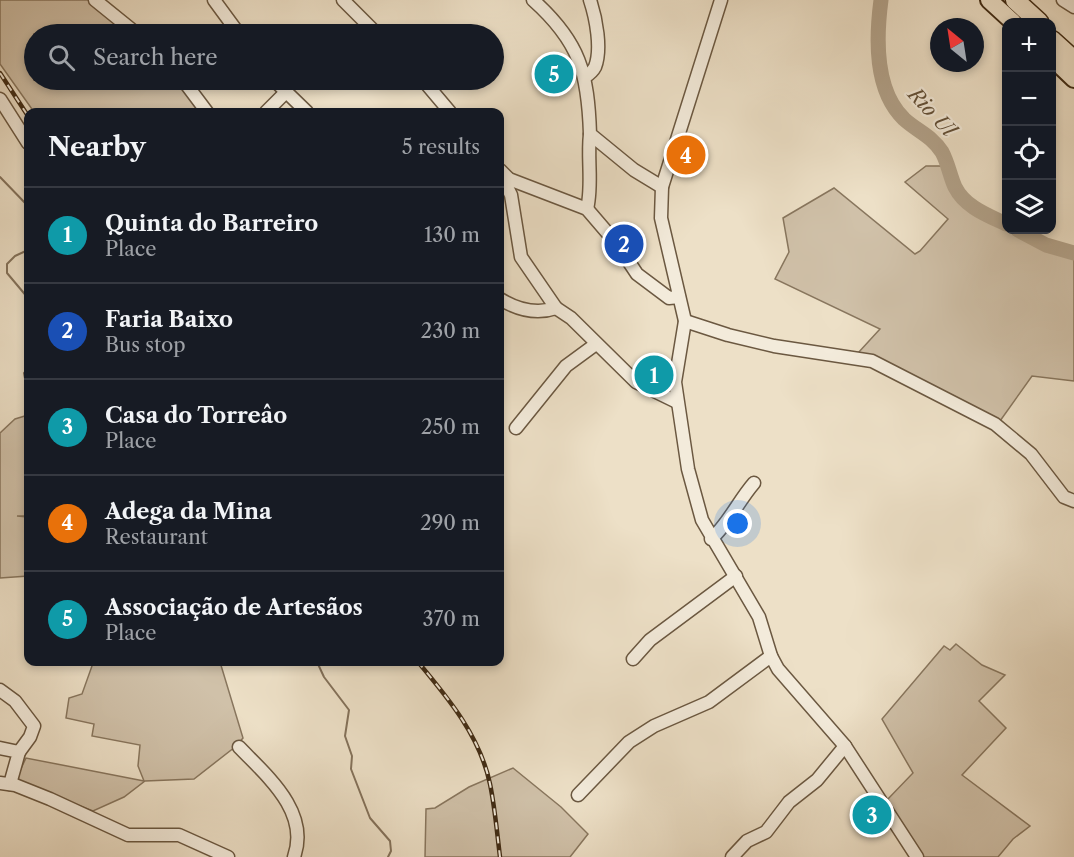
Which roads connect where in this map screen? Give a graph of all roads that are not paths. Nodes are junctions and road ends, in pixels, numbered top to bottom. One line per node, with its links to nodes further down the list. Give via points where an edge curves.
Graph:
1 (95, 0): 15 (street)
2 (214, 0): 16 (street)
3 (343, 0): 17 (street)
4 (533, 0): 23 (street, via 562,28)
5 (590, 0): 23 (street, via 597,45 595,68)
6 (721, 0): 37 (street)
7 (989, 0): 12 (main road)
8 (1008, 0): 13 (highway)
9 (1015, 0): 14 (highway)
10 (1063, 0): 11 (street)
11 (1074, 8)
12 (1009, 18)
13 (1027, 18)
14 (1035, 18)
15 (125, 24)
16 (232, 24)
17 (367, 24)
18 (1056, 37): 20 (highway)
19 (1056, 44): 21 (highway)
20 (1074, 53)
21 (1074, 60)
22 (1056, 62): 24 (main road)
23 (585, 77): 34 (street)
24 (1074, 79)
25 (190, 90): 30 (street)
26 (282, 90): 28 (street)
27 (431, 90): 33 (street)
28 (285, 93): 31 (street); 32 (street)
29 (0, 99): 35 (street)
30 (204, 108)
31 (270, 108)
32 (302, 108)
33 (447, 108)
34 (590, 134): 37 (street); 38 (street, via 592,188)
35 (24, 137)
36 (504, 175): 38 (street); 41 (street, via 521,257)
37 (662, 187): 39 (street, via 662,218)
38 (587, 209): 39 (street, via 637,274 669,298)
39 (679, 297): 42 (street)
40 (504, 301): 41 (street, via 528,311)
41 (556, 308): 43 (street)
42 (685, 321): 44 (street, via 675,371); 47 (street, via 774,346 872,361 995,424 1031,454 1064,497)
43 (596, 344): 44 (street, via 636,382); 45 (street, via 566,366)
44 (677, 402): 48 (street, via 688,470)
45 (516, 428)
46 (754, 483): 48 (street, via 722,530)
47 (1074, 501)
48 (711, 539): 49 (street)
49 (736, 576): 50 (street, via 759,617); 51 (street, via 650,640)
50 (771, 656): 53 (street, via 786,680); 58 (street, via 710,702 654,726 629,742)
51 (633, 659)
52 (0, 690): 56 (street, via 15,701 34,726)
53 (845, 746): 61 (street, via 817,780 789,802 766,832 747,842); 62 (street)
54 (239, 747): 60 (street, via 293,810 300,834)
55 (0, 748): 56 (street)
56 (19, 752): 57 (street)
57 (5, 784): 59 (street, via 50,799 128,835 180,835)
58 (578, 795)
59 (228, 857)
60 (294, 857)
61 (732, 857)
62 (917, 857)

